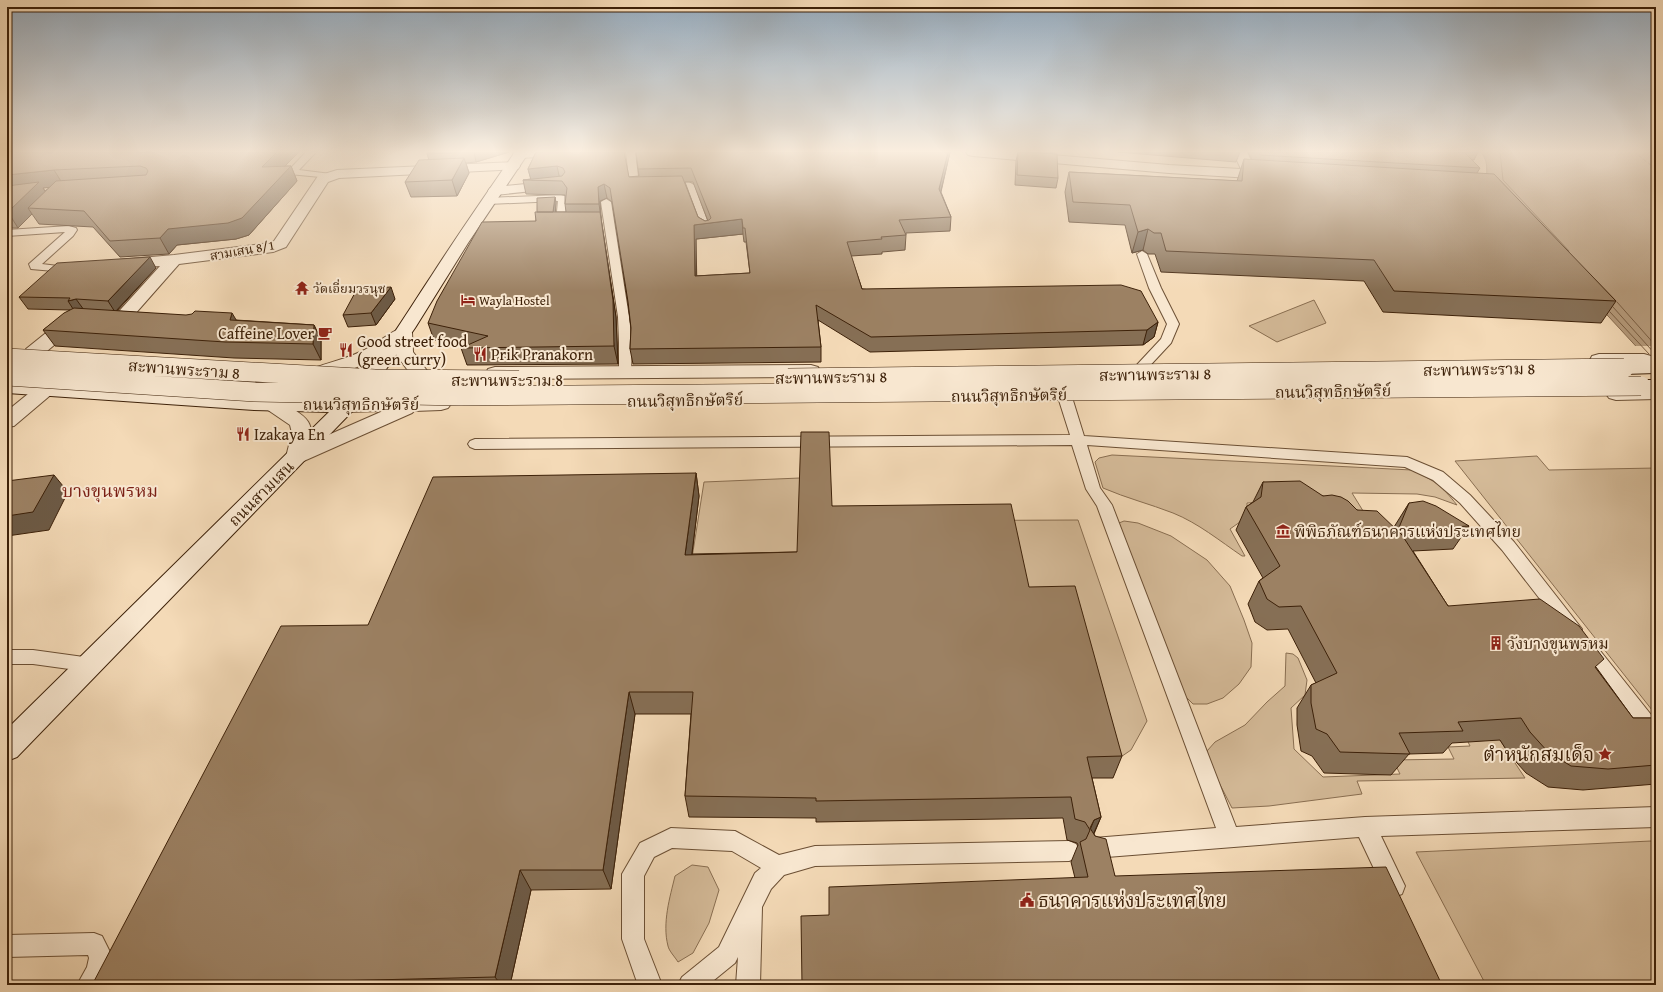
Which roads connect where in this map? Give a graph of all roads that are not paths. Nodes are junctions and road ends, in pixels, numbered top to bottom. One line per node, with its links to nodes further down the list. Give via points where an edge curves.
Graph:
1 (310, 198): 12 (main road, สามเสน 8/1, via 280,244 262,249)
2 (491, 198): 18 (main road, ถนนสามเสน, via 478,226)
3 (561, 198): 6 (lane, via 563,202 557,222)
4 (694, 198): 8 (lane)
5 (606, 202): 30 (lane, via 605,223 623,311)
6 (573, 222)
7 (30, 223): 10 (lane)
8 (706, 231)
9 (7, 232): 10 (lane)
10 (22, 232): 15 (lane, via 72,230 35,264 35,267)
11 (1142, 254): 24 (lane, via 1173,324 1167,340)
12 (174, 260): 13 (main road, สามเสน 8/1); 16 (main road)
13 (110, 264)
14 (71, 266): 15 (main road)
15 (54, 268)
16 (106, 318): 17 (main road); 20 (main road, via 74,319)
17 (143, 320)
18 (403, 333): 27 (main road, via 369,355); 28 (main road, ถนนสามเสน); 29 (main road, via 404,353)
19 (7, 351): 20 (main road, ถนนวิสุทธิกษัตริย์)
20 (33, 353): 26 (main road, ถนนวิสุทธิกษัตริย์)
21 (7, 358): 22 (main road, สะพานพระราม 8, bridge, via 328,377 490,380)
22 (1650, 364): 23 (main road, via 1376,363)
23 (1382, 367): 25 (main road, ถนนวิสุทธิกษัตริย์); 35 (main road, ถนนวิสุทธิกษัตริย์, via 1396,382)
24 (1139, 368): 25 (main road, ถนนวิสุทธิกษัตริย์); 30 (main road, ถนนวิสุทธิกษัตริย์)
25 (1168, 368): 36 (main road, via 1185,381)
26 (304, 370): 27 (main road, ถนนวิสุทธิกษัตริย์); 39 (main road, via 308,377 304,387 293,395)
27 (324, 371): 28 (main road, ถนนวิสุทธิกษัตริย์)
28 (375, 372): 29 (main road, ถนนวิสุทธิกษัตริย์); 41 (main road, ถนนสามเสน)
29 (419, 372): 30 (main road, ถนนวิสุทธิกษัตริย์)
30 (625, 373)
31 (7, 376): 32 (main road, สะพานพระราม 8, bridge, via 255,392 461,396)
32 (1656, 386)
33 (7, 387): 34 (main road, ถนนวิสุทธิกษัตริย์)
34 (46, 389): 39 (main road, ถนนวิสุทธิกษัตริย์); 42 (main road)
35 (1399, 390): 36 (main road, ถนนวิสุทธิกษัตริย์); 37 (main road, via 1401,396)
36 (1179, 393): 38 (main road, ถนนวิสุทธิกษัตริย์)
37 (1656, 393)
38 (1064, 394): 40 (main road, ถนนวิสุทธิกษัตริย์); 43 (lane)
39 (268, 404): 41 (main road, ถนนวิสุทธิกษัตริย์); 45 (main road, via 299,422 302,433)
40 (417, 404): 41 (main road, ถนนวิสุทธิกษัตริย์); 45 (main road)
41 (346, 406): 45 (main road, ถนนสามเสน)
42 (7, 421)
43 (1077, 440): 44 (lane); 48 (lane, via 1407,462 1438,476 1466,499 1508,546); 52 (lane, via 1093,489 1104,505)
44 (475, 444)
45 (297, 457): 47 (main road, ถนนสามเสน)
46 (7, 658): 47 (lane, via 34,657)
47 (91, 665): 49 (main road, ถนนสามเสน)
48 (1656, 736)
49 (7, 748)
50 (1654, 820): 51 (lane)
51 (1365, 827): 52 (lane); 57 (lane)
52 (1230, 837): 53 (lane)
53 (1094, 848)
54 (1069, 851): 55 (lane, via 815,856)
55 (778, 866): 56 (lane, via 763,881); 60 (lane, via 735,841 671,838 647,850 633,874 633,939)
56 (753, 902): 61 (lane, via 727,955); 62 (lane)
57 (1404, 906)
58 (7, 946): 59 (lane, via 94,944 101,956 97,971)
59 (89, 985)
60 (650, 985)
61 (690, 985)
62 (748, 985)

